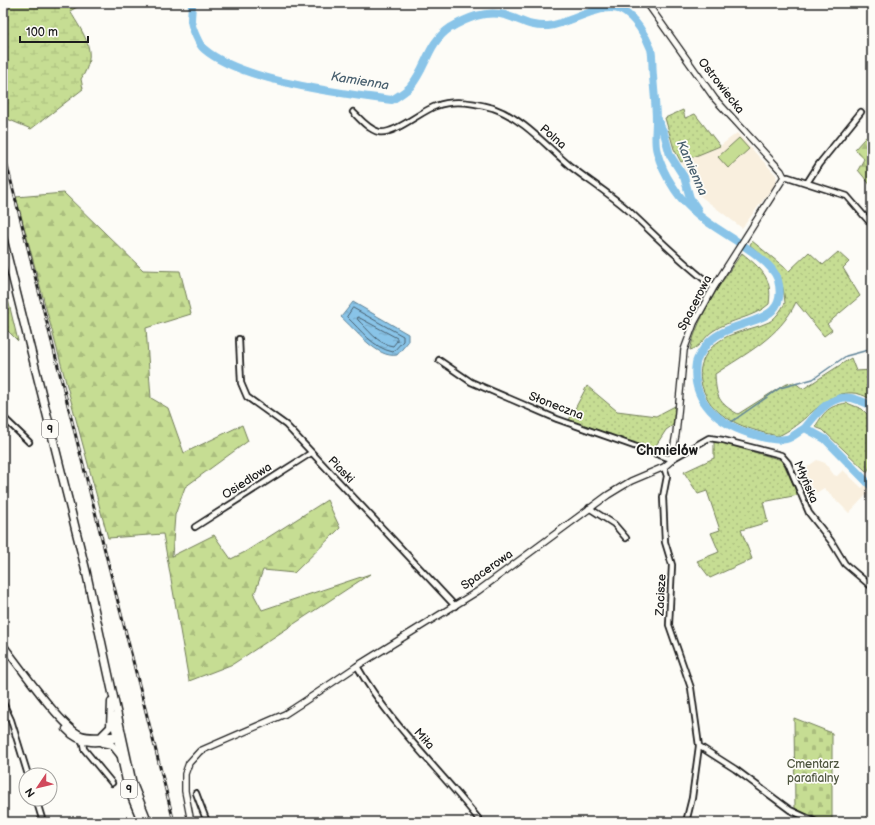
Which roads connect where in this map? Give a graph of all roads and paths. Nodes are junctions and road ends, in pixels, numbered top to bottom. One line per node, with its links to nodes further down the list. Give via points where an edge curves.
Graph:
1 (647, 3): 4 (street, Ostrowiecka, via 715,99)
2 (353, 112): 8 (street, Polna, via 368,126 382,133 391,131 422,112 452,102 474,104 502,112 530,131 624,207)
3 (861, 112): 5 (street)
4 (784, 177): 5 (street); 8 (street, Spacerowa)
5 (807, 183): 6 (street, via 847,196)
6 (872, 225)
7 (3, 239): 22 (main road, 9, via 81,550)
8 (714, 287): 14 (street, Spacerowa, via 694,324 684,350)
9 (239, 339): 13 (street, Piaski, via 243,391 259,407 286,425)
10 (439, 360): 14 (street, Słoneczna, via 471,382 558,418)
11 (3, 417): 12 (street)
12 (29, 442)
13 (311, 453): 17 (street, Osiedlowa); 20 (street, Piaski)
14 (672, 459): 15 (street, Spacerowa); 19 (street, Młyńska, via 709,438 781,455 788,463 809,513 845,564)
15 (664, 467): 16 (street, Spacerowa, via 631,481); 29 (street, Zacisze, via 667,476 663,497 665,542 672,565 669,625 691,688)
16 (589, 508): 18 (street, via 614,524); 20 (street, Spacerowa)
17 (195, 527)
18 (626, 538)
19 (872, 587)
20 (455, 606): 23 (street, Spacerowa)
21 (3, 645): 27 (main road, via 57,714)
22 (106, 663): 24 (main road, 9); 26 (main road, 9)
23 (356, 666): 38 (street, Spacerowa, via 285,714 216,743 193,756 185,774 185,791); 40 (street, Miła, via 384,707)
24 (111, 702): 26 (main road, 9); 28 (main road, via 110,727)
25 (3, 703): 31 (street)
26 (118, 736): 28 (main road); 30 (main road, 9); 37 (main road, 9)
27 (82, 738): 28 (main road); 32 (street, via 84,749)
28 (99, 739): 30 (main road, via 112,745)
29 (700, 746): 41 (street, Zacisze); 42 (street, via 729,764 790,810)
30 (120, 755): 36 (main road, 9, via 132,801)
31 (26, 767)
32 (112, 783)
33 (196, 792): 39 (street)
34 (38, 807): 35 (street)
35 (43, 822)
36 (142, 822)
37 (148, 822)
38 (191, 822)
39 (207, 822)
40 (481, 822)
41 (686, 822)
42 (816, 822)

